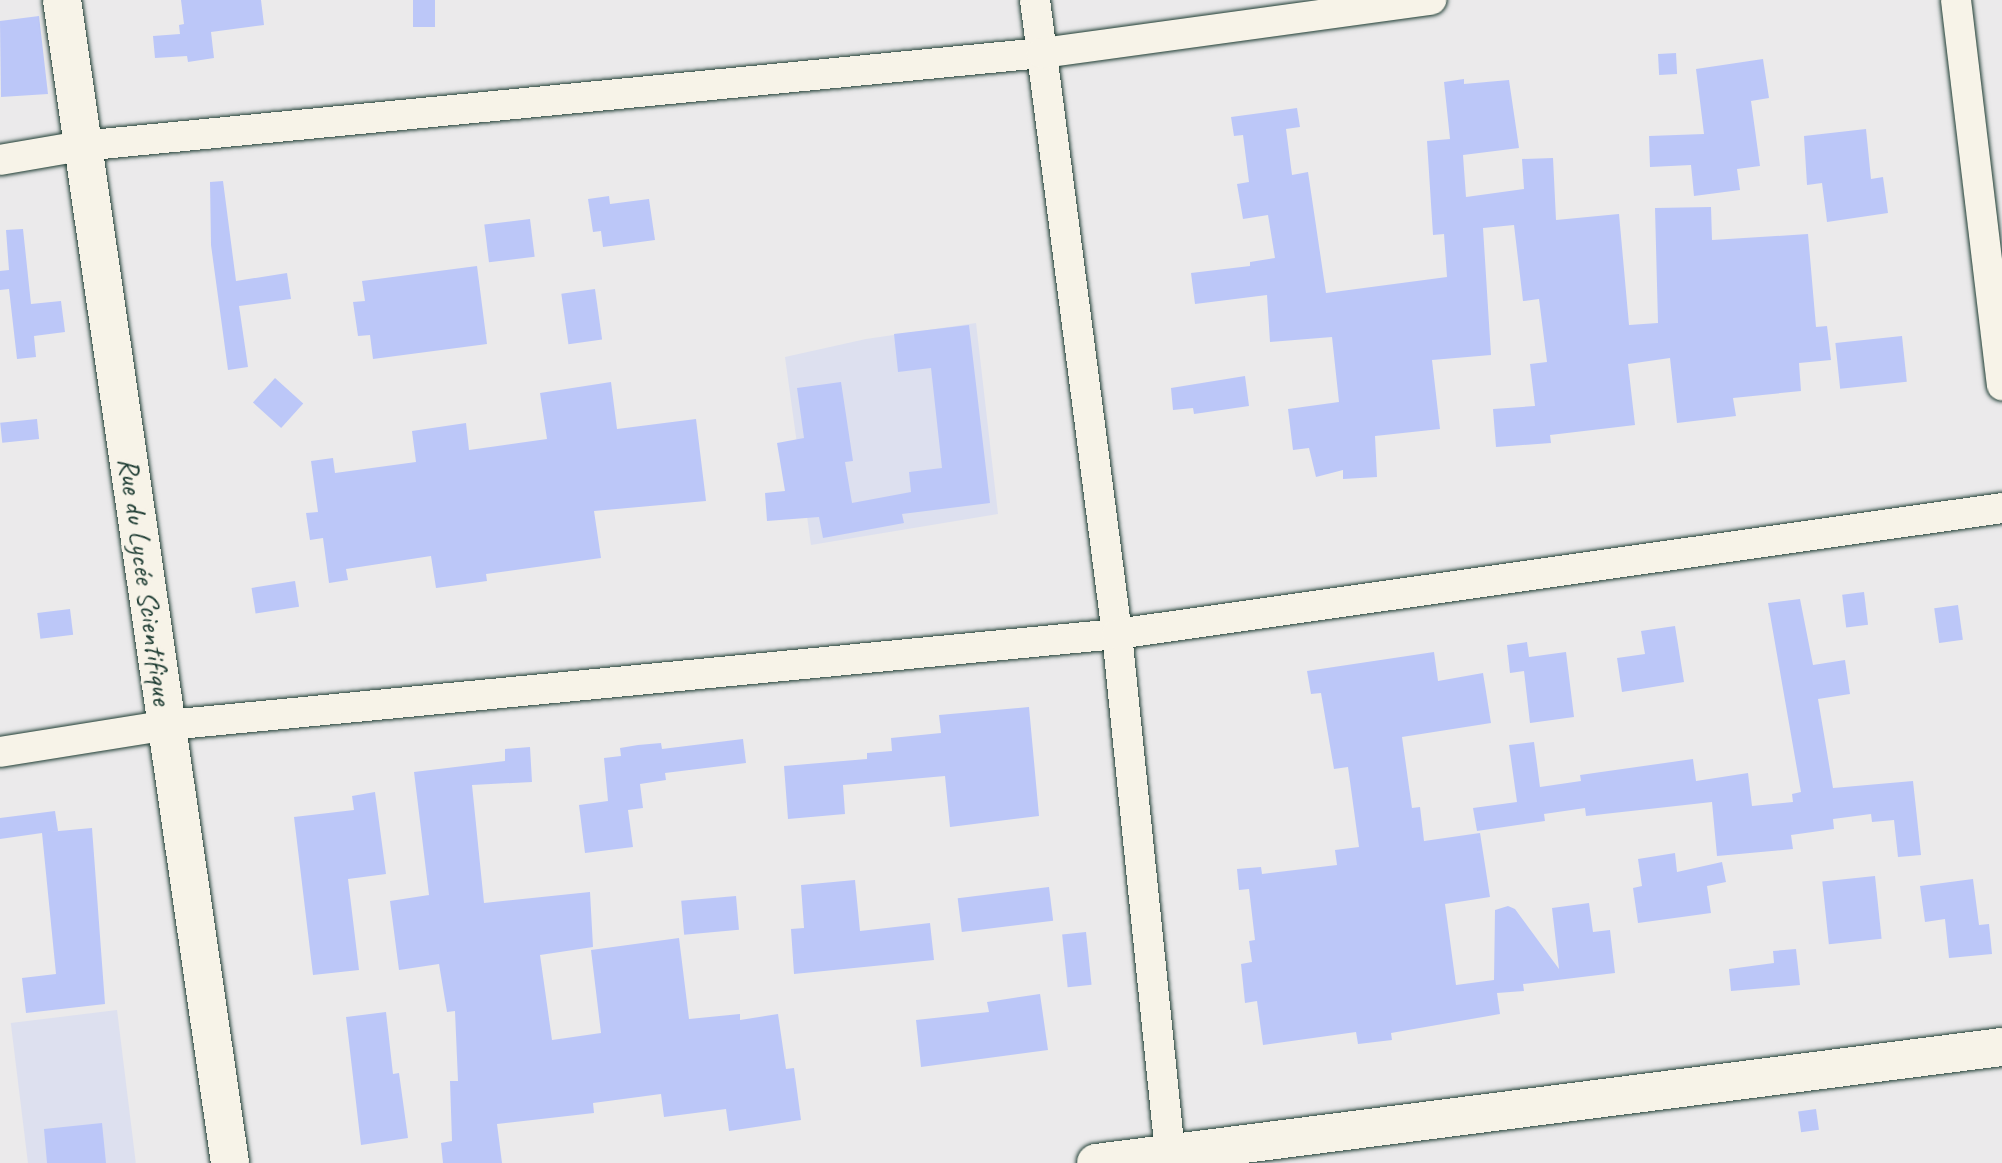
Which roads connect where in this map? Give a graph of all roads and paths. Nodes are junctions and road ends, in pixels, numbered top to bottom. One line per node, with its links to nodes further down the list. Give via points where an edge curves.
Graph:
1 (62, 0): 6 (street, Rue du Lycée Scientifique)
2 (1035, 0): 5 (street)
3 (1431, 0): 5 (street)
4 (1956, 0): 8 (street)
5 (1042, 53): 6 (street); 10 (street)
6 (82, 146): 7 (street); 11 (street, Rue du Lycée Scientifique)
7 (0, 160)
8 (2002, 385)
9 (2002, 508): 10 (street)
10 (1117, 634): 11 (street); 14 (street)
11 (167, 725): 12 (street); 15 (street, Rue du Lycée Scientifique)
12 (0, 752)
13 (2002, 1047): 14 (street)
14 (1171, 1158): 16 (street)
15 (230, 1163)
16 (1096, 1163)

